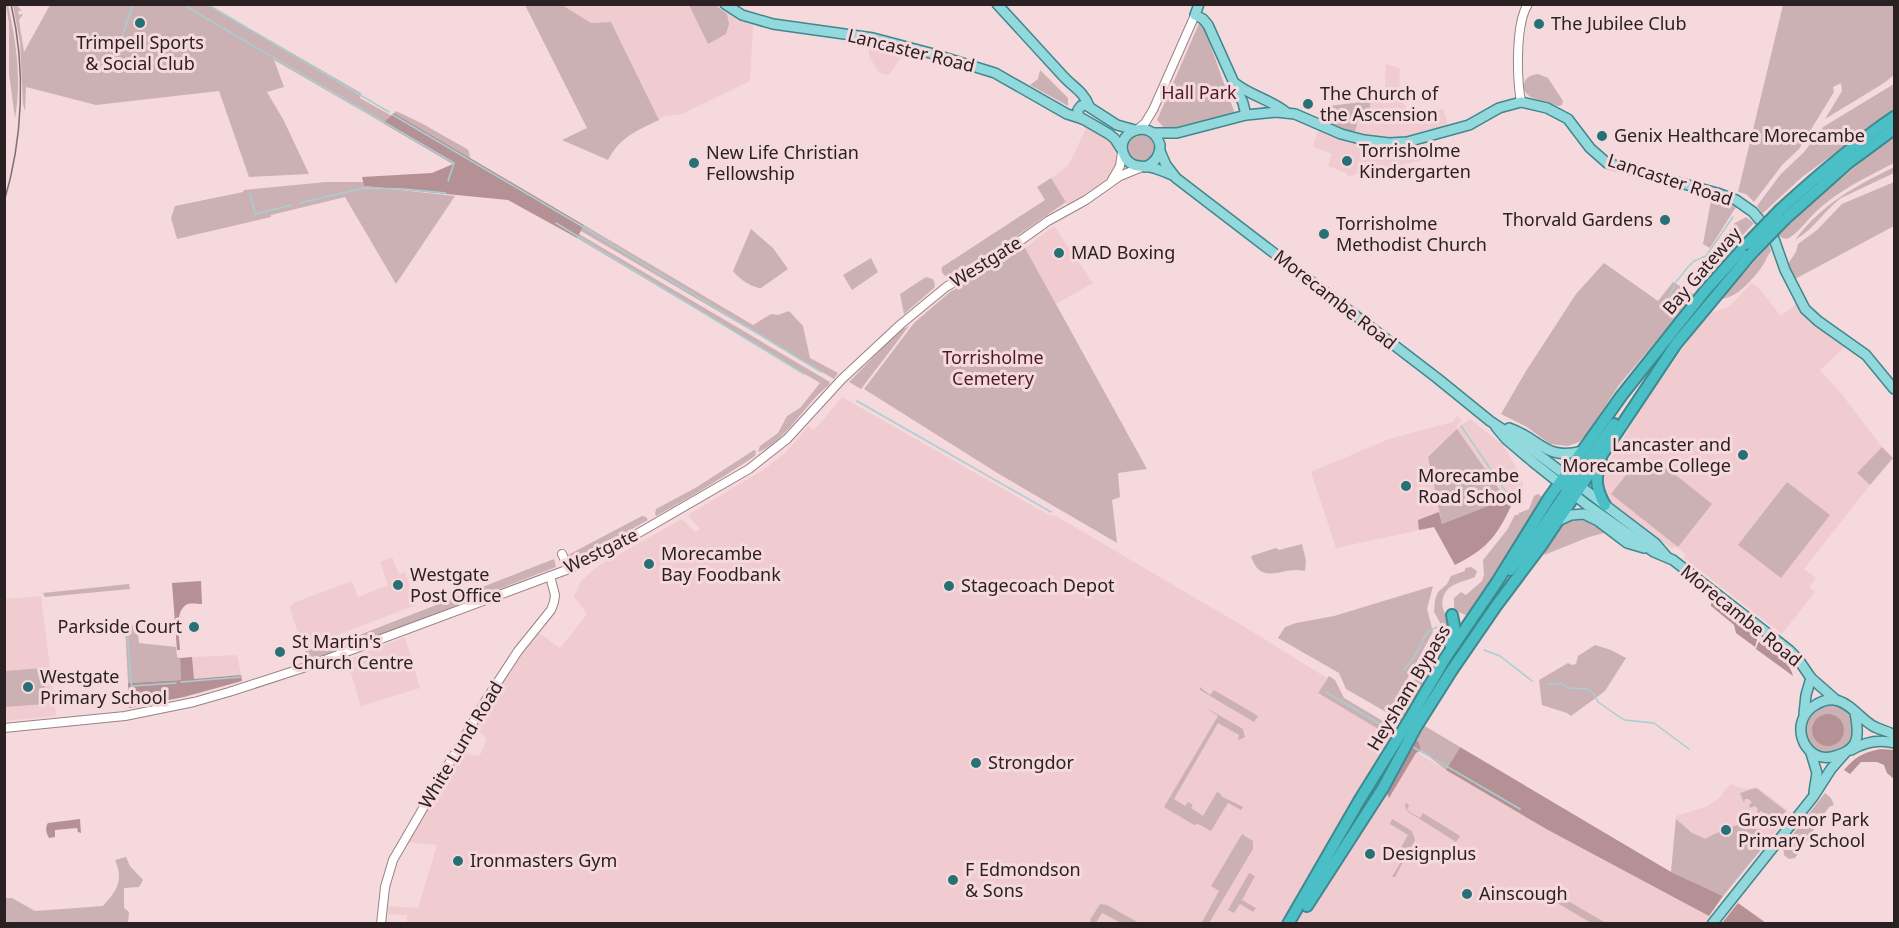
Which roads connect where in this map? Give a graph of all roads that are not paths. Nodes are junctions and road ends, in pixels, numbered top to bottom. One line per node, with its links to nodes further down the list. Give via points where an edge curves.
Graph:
1 (725, 4): 8 (main road, Lancaster Road, via 742,15 773,24 873,38 979,67)
2 (997, 4): 9 (main road, via 1083,94)
3 (1199, 4): 5 (main road)
4 (1527, 5): 7 (street, via 1519,36)
5 (1195, 15): 6 (main road, via 1206,21); 10 (street)
6 (1234, 82): 11 (main road); 12 (main road)
7 (1521, 102): 11 (main road, via 1423,139 1389,143 1341,134); 27 (main road, Lancaster Road, via 1564,117 1607,164 1736,200 1759,218 1773,236 1805,309 1866,355)
8 (1056, 107): 9 (main road, Lancaster Road); 14 (main road, Lancaster Road)
9 (1084, 107): 14 (main road, via 1092,112); 16 (main road, Lancaster Road, via 1122,127)
10 (1154, 110): 16 (street); 18 (street)
11 (1287, 113): 12 (main road)
12 (1246, 115): 17 (main road)
13 (1894, 117): 24 (highway, Bay Gateway, via 1828,166)
14 (1083, 119): 19 (main road, Lancaster Road, via 1113,137)
15 (1894, 129): 24 (highway, Bay Gateway)
16 (1137, 130): 18 (main road); 19 (main road, via 1124,139)
17 (1186, 131): 18 (main road); 20 (main road, via 1167,141)
18 (1153, 133): 20 (main road)
19 (1122, 150): 21 (main road, via 1127,161); 23 (street, Westgate, via 1119,168)
20 (1160, 151): 21 (main road, via 1155,162); 22 (main road, Morecambe Road)
21 (1145, 167): 22 (main road, Morecambe Road); 23 (street, Westgate, via 1124,174)
22 (1176, 178): 28 (main road, Morecambe Road)
23 (1105, 187): 37 (street, Westgate, via 946,287 842,379 788,439 750,469 631,538)
24 (1782, 214): 25 (highway, Bay Gateway, bridge)
25 (1748, 249): 26 (highway, Bay Gateway); 30 (highway, Bay Gateway, via 1705,291)
26 (1652, 378): 29 (highway, Bay Gateway); 31 (highway, via 1640,387)
27 (1894, 389)
28 (1495, 424): 30 (main road, via 1527,435 1556,454); 31 (main road, Morecambe Road)
29 (1619, 428): 31 (highway, Bay Gateway); 32 (highway, via 1597,474)
30 (1582, 451): 31 (highway, Bay Gateway)
31 (1570, 485): 32 (main road, Morecambe Road); 33 (highway, Heysham Bypass); 34 (main road, Morecambe Road); 41 (highway, Heysham Bypass, via 1526,552 1497,582)
32 (1605, 505): 36 (main road, Morecambe Road, via 1655,543)
33 (1558, 521): 34 (main road, via 1584,514 1628,543); 39 (highway, Heysham Bypass)
34 (1654, 552): 36 (main road, Morecambe Road)
35 (561, 554): 37 (street)
36 (1667, 557): 43 (main road, Morecambe Road, via 1789,650)
37 (569, 568): 38 (street, Westgate)
38 (550, 576): 48 (street, Westgate, via 212,697 125,716); 58 (street, White Lund Road, via 555,598 551,610 486,699 393,860 385,886)
39 (1517, 578): 41 (highway, via 1476,624); 42 (highway, Heysham Bypass)
40 (1452, 615): 44 (highway, via 1455,631)
41 (1467, 626): 42 (highway); 44 (highway, Heysham Bypass)
42 (1473, 639): 49 (highway, Heysham Bypass)
43 (1811, 678): 45 (main road, Morecambe Road); 47 (main road, Morecambe Road)
44 (1431, 681): 49 (highway, Heysham Bypass)
45 (1836, 700): 46 (main road); 47 (main road, via 1821,702)
46 (1855, 713): 50 (main road); 53 (main road, via 1858,734)
47 (1804, 714): 52 (main road, via 1801,731)
48 (4, 728)
49 (1409, 731): 55 (highway, Heysham Bypass); 56 (highway, via 1372,792 1359,801)
50 (1894, 735)
51 (1894, 743): 53 (main road, via 1876,741)
52 (1810, 751): 53 (main road, via 1825,758); 54 (main road, via 1817,773)
53 (1848, 751): 54 (main road, via 1827,773)
54 (1813, 797): 57 (main road)
55 (1375, 800): 56 (highway, via 1365,803 1348,832); 60 (highway, Heysham Bypass)
56 (1334, 846): 59 (highway)
57 (1713, 922)
58 (381, 924)
59 (1288, 924)
60 (1296, 924)

